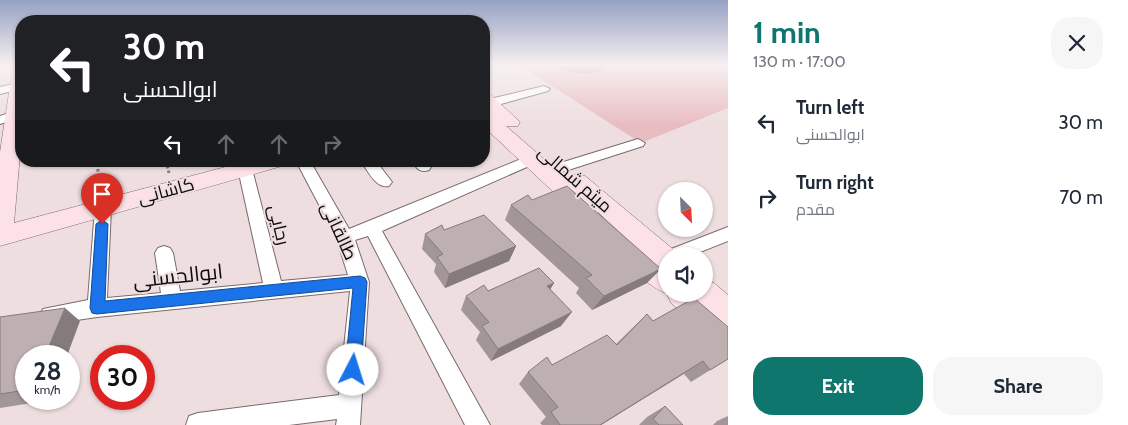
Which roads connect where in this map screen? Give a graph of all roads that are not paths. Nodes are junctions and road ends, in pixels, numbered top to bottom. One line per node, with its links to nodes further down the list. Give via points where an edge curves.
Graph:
1 (15, 85): 6 (main road)
2 (544, 89): 3 (street)
3 (490, 105)
4 (490, 110): 13 (main road, میثم شمالی)
5 (490, 112): 8 (main road, میثم شمالی)
6 (12, 126): 9 (main road)
7 (638, 143): 13 (street)
8 (531, 160): 17 (street); 24 (main road, میثم شمالی)
9 (4, 165): 19 (main road)
10 (252, 167): 14 (main road, کاشانی)
11 (306, 167): 20 (street, طالقانی)
12 (373, 167): 15 (street)
13 (562, 167): 22 (main road, میثم شمالی)
14 (245, 169): 16 (main road, کاشانی); 26 (street, رجایی)
15 (384, 182)
16 (103, 208): 19 (main road, کاشانی); 30 (street)
17 (372, 228): 20 (street); 36 (street)
18 (728, 234): 21 (street)
19 (0, 235)
20 (345, 237): 25 (street, طالقانی)
21 (695, 247)
22 (658, 252)
23 (164, 253): 28 (street)
24 (658, 273)
25 (360, 282): 26 (street, ابوالحسنی); 34 (street, طالقانی)
26 (274, 290): 28 (street, ابوالحسنی)
27 (713, 300): 31 (main road)
28 (172, 301): 30 (street, ابوالحسنی)
29 (690, 302): 33 (main road)
30 (97, 308): 32 (street, ابوالحسنی)
31 (728, 313)
32 (29, 318)
33 (728, 336)
34 (349, 415): 35 (street)
35 (198, 425)
36 (478, 425)

